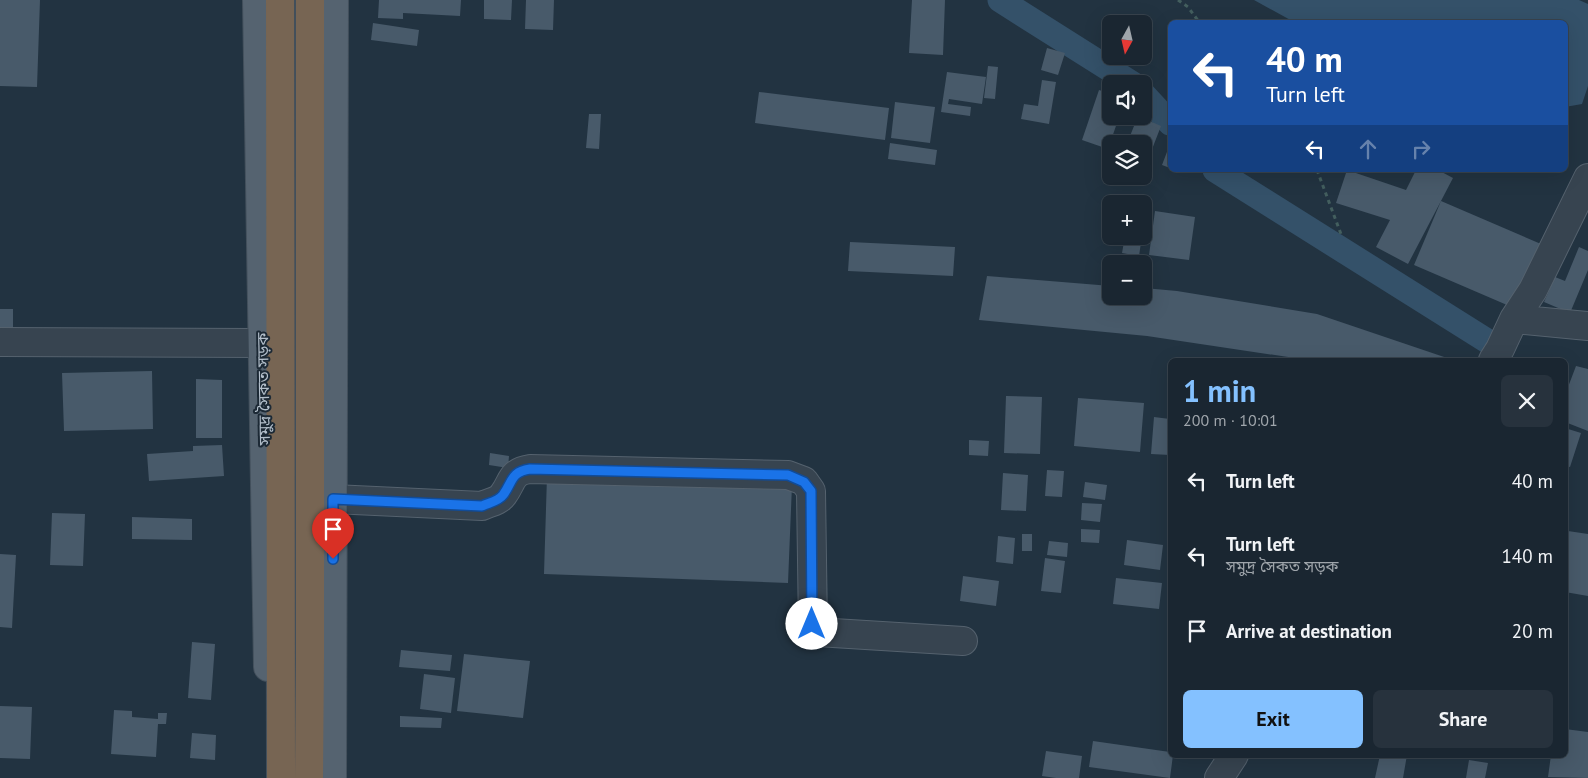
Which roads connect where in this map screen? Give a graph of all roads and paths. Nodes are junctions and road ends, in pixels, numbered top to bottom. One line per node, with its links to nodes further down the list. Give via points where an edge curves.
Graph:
1 (257, 0): 13 (main road, সমুদ্র সৈকত সড়ক)
2 (280, 0): 19 (highway)
3 (310, 0): 20 (highway)
4 (334, 0): 15 (main road)
5 (1178, 0): 6 (path)
6 (1198, 20)
7 (1318, 172): 9 (path)
8 (1588, 178): 10 (street, via 1533,290)
9 (1341, 234)
10 (1514, 319): 11 (street); 14 (street)
11 (1588, 326)
12 (0, 342): 13 (street)
13 (262, 343): 18 (main road, সমুদ্র সৈকত সড়ক)
14 (1494, 358)
15 (333, 499): 16 (street, via 482,506 502,497 515,474 530,469 788,475 804,482 811,491 813,629 816,632); 21 (main road)
16 (963, 641)
17 (1232, 758): 22 (street)
18 (270, 778)
19 (280, 778)
20 (309, 778)
21 (332, 778)
22 (1220, 778)

